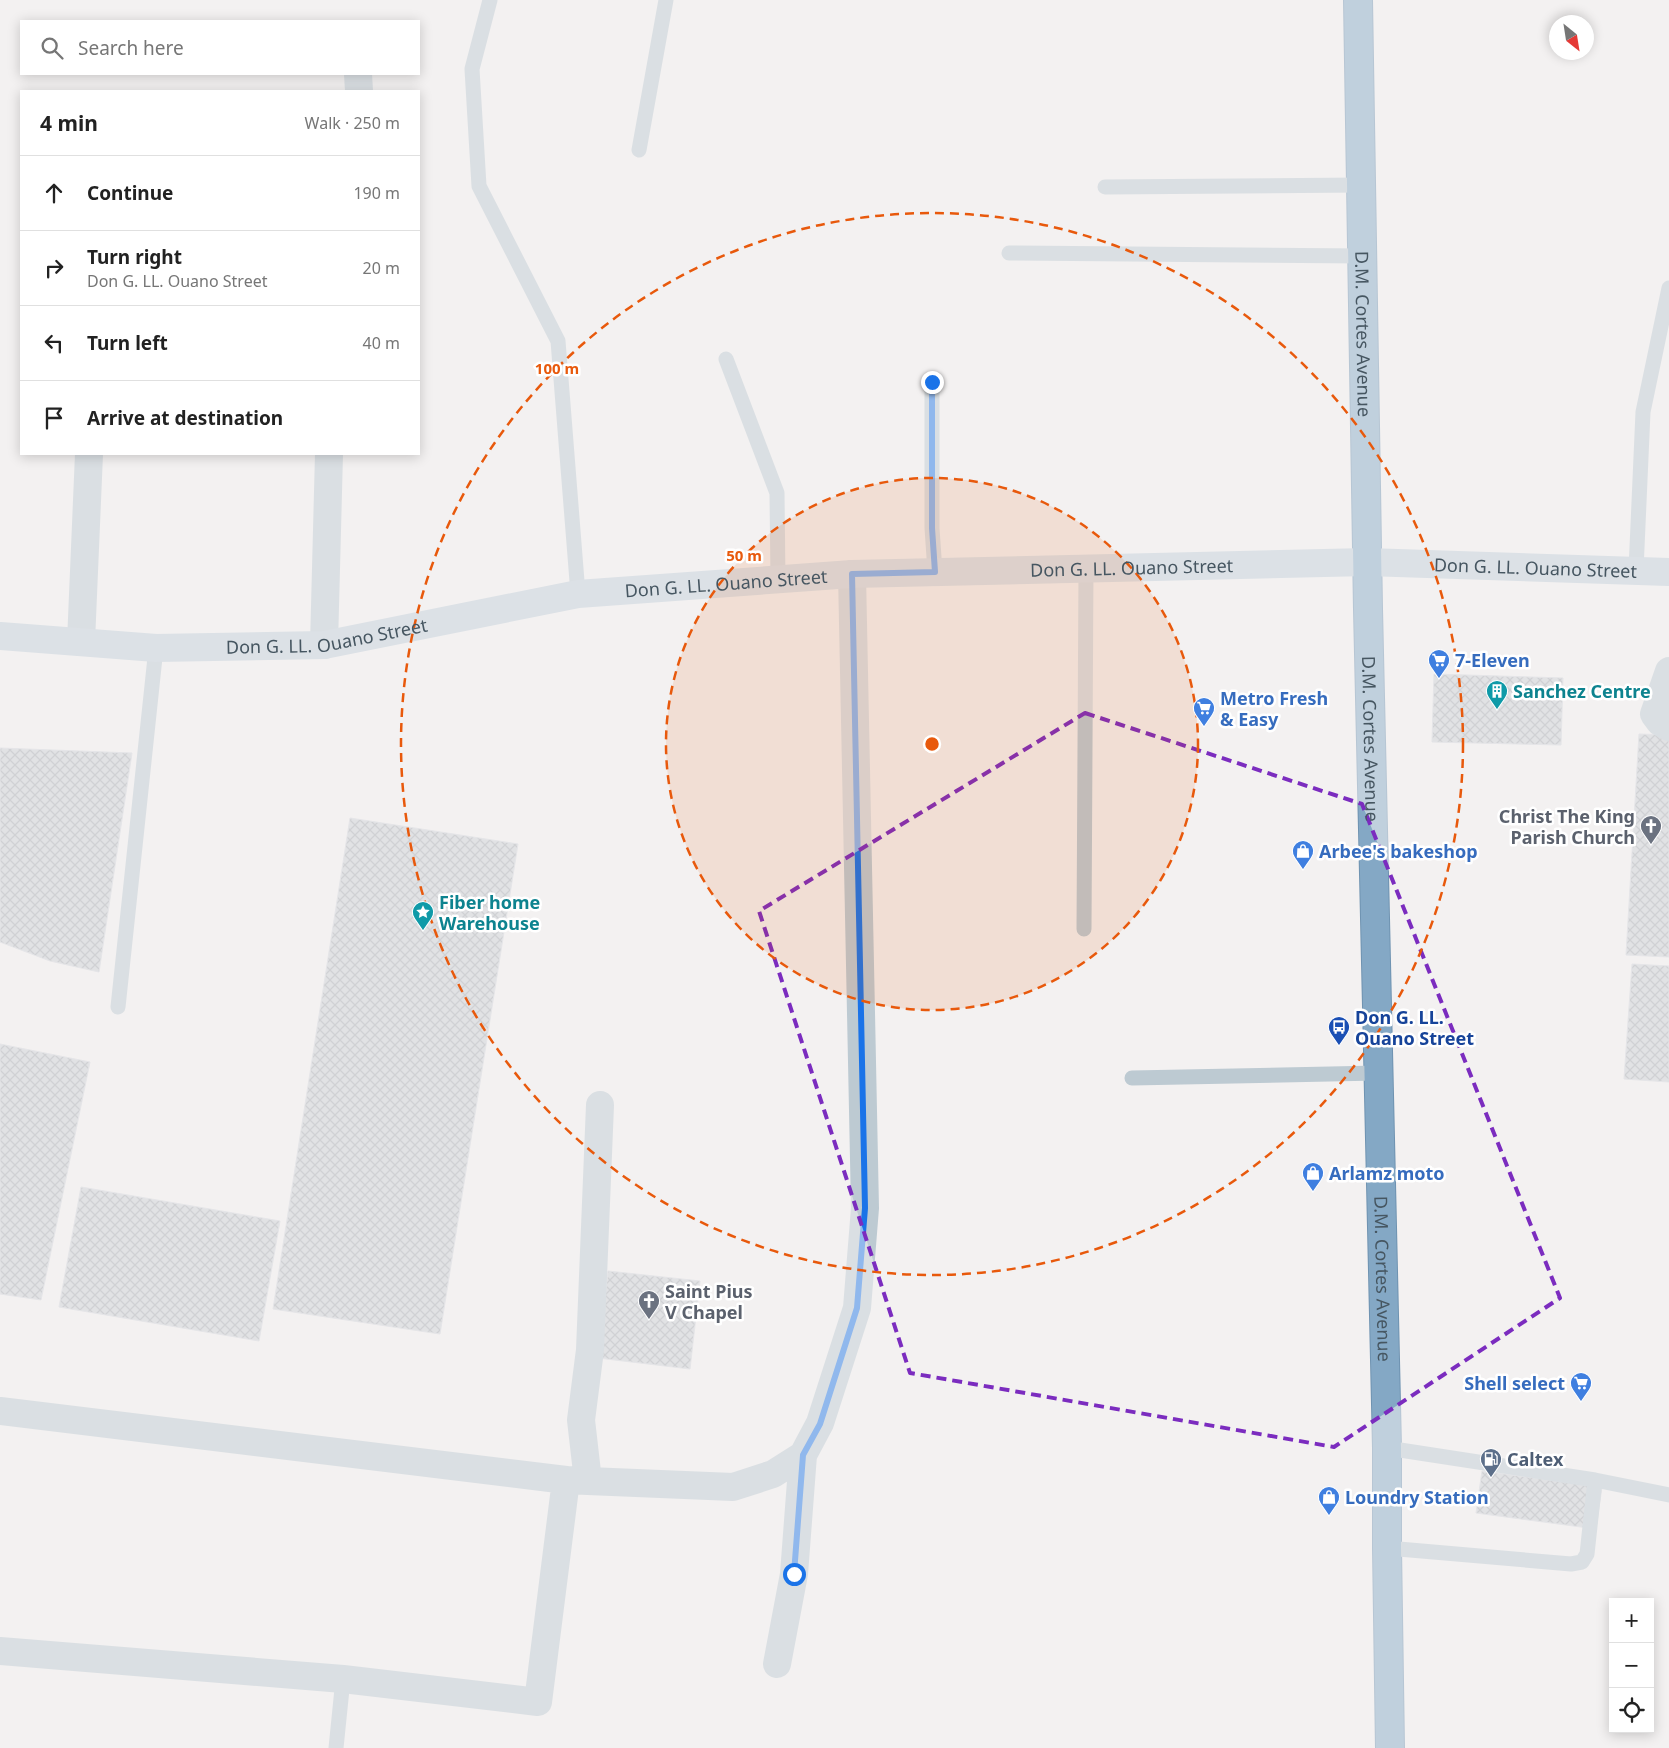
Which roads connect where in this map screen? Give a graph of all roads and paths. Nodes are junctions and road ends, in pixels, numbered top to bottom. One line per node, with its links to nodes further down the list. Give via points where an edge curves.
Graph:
1 (490, 0): 23 (lane, via 472,69 479,186 558,341)
2 (666, 0): 6 (lane)
3 (1358, 0): 7 (highway, D.M. Cortes Avenue)
4 (358, 75): 5 (street)
5 (359, 90)
6 (639, 150)
7 (1362, 185): 8 (lane); 10 (highway, D.M. Cortes Avenue)
8 (1106, 187)
9 (1009, 253): 10 (lane)
10 (1363, 256): 16 (highway, D.M. Cortes Avenue)
11 (1669, 288): 18 (lane, via 1643,412)
12 (726, 359): 22 (lane, via 777,493)
13 (932, 382): 19 (lane)
14 (89, 455): 25 (street)
15 (329, 455): 26 (street)
16 (1367, 562): 17 (street, Don G. LL. Ouano Street); 18 (street, Don G. LL. Ouano Street); 33 (highway, D.M. Cortes Avenue)
17 (1086, 568): 19 (street, Don G. LL. Ouano Street); 31 (lane)
18 (1636, 570): 20 (street, Don G. LL. Ouano Street)
19 (935, 572): 21 (street, Don G. LL. Ouano Street)
20 (1669, 572)
21 (852, 574): 22 (street, Don G. LL. Ouano Street); 38 (street, via 865,1208 857,1308 820,1424)
22 (778, 580): 23 (street, Don G. LL. Ouano Street)
23 (578, 594): 26 (street, Don G. LL. Ouano Street)
24 (0, 636): 25 (street, Don G. LL. Ouano Street)
25 (81, 642): 27 (street, Don G. LL. Ouano Street)
26 (324, 644): 27 (street, Don G. LL. Ouano Street)
27 (156, 648): 32 (lane)
28 (1668, 673): 29 (street); 30 (street, via 1654,714)
29 (1669, 706)
30 (1669, 727)
31 (1084, 930)
32 (118, 1007)
33 (1378, 1073): 34 (lane); 37 (highway, D.M. Cortes Avenue)
34 (1132, 1078)
35 (600, 1105): 39 (street, via 590,1350)
36 (0, 1411): 39 (street)
37 (1387, 1448): 40 (lane); 42 (highway, D.M. Cortes Avenue)
38 (803, 1455): 39 (street, via 773,1474 733,1487); 44 (street, via 794,1574)
39 (577, 1480): 45 (street, via 538,1702)
40 (1595, 1480): 41 (lane); 42 (lane, via 1587,1554 1582,1562 1571,1564)
41 (1669, 1495)
42 (1387, 1548): 47 (highway, D.M. Cortes Avenue)
43 (0, 1650): 45 (street)
44 (778, 1664)
45 (343, 1679): 46 (lane)
46 (336, 1748)
47 (1390, 1748)

